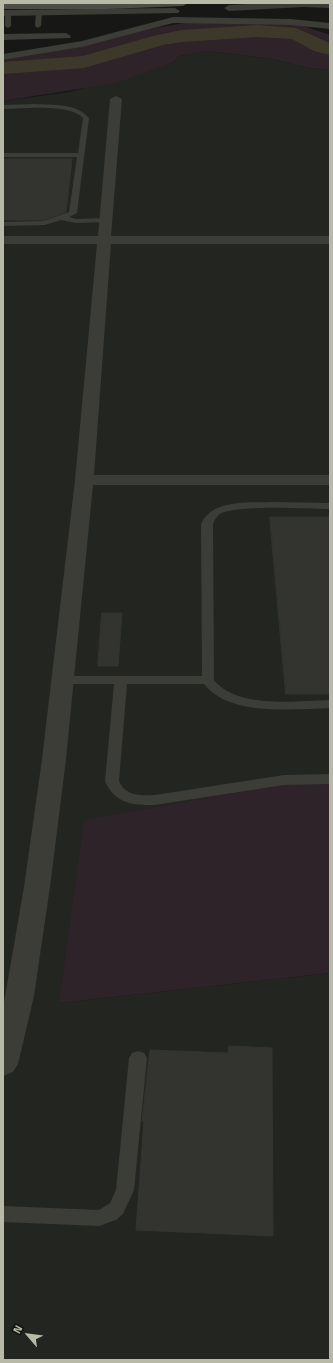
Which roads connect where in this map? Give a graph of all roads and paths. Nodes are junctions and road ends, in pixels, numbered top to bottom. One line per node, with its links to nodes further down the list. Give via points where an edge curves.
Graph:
1 (25, 5): 3 (street); 5 (street)
2 (259, 6): 4 (street); 6 (street); 9 (street)
3 (185, 7): 8 (street)
4 (216, 8)
5 (5, 10): 7 (street); 14 (lane)
6 (330, 11): 9 (street); 13 (street)
7 (39, 12): 8 (street); 15 (lane)
8 (164, 12): 10 (street)
9 (270, 19): 10 (street); 13 (street)
10 (173, 20): 12 (street)
11 (114, 24): 12 (street)
12 (159, 24): 16 (street)
13 (325, 25)
14 (10, 26)
15 (39, 26)
16 (119, 34): 17 (street); 18 (street)
17 (3, 37)
18 (70, 46): 19 (street); 20 (street)
19 (3, 47)
20 (3, 57)
21 (116, 99): 26 (street)
22 (3, 107): 24 (lane, via 59,107 82,112 86,118)
23 (3, 155): 24 (lane)
24 (81, 155): 25 (lane, via 74,210 72,214)
25 (63, 218): 26 (lane, via 76,221); 27 (lane, via 40,224)
26 (105, 220): 29 (street)
27 (3, 224)
28 (3, 240): 29 (street)
29 (103, 240): 30 (street); 31 (street)
30 (330, 240)
31 (84, 480): 32 (street); 34 (street)
32 (330, 480)
33 (330, 506): 36 (lane, via 238,506 216,512 210,518 207,524)
34 (62, 680): 35 (lane); 40 (street, via 36,894 20,996)
35 (121, 680): 36 (lane); 38 (lane, via 112,781 116,790 125,797 155,800 284,780)
36 (208, 680): 37 (lane, via 217,693 235,700)
37 (330, 704)
38 (330, 778)
39 (138, 1058): 41 (lane, via 125,1190 118,1209 99,1218)
40 (3, 1064)
41 (3, 1214)

